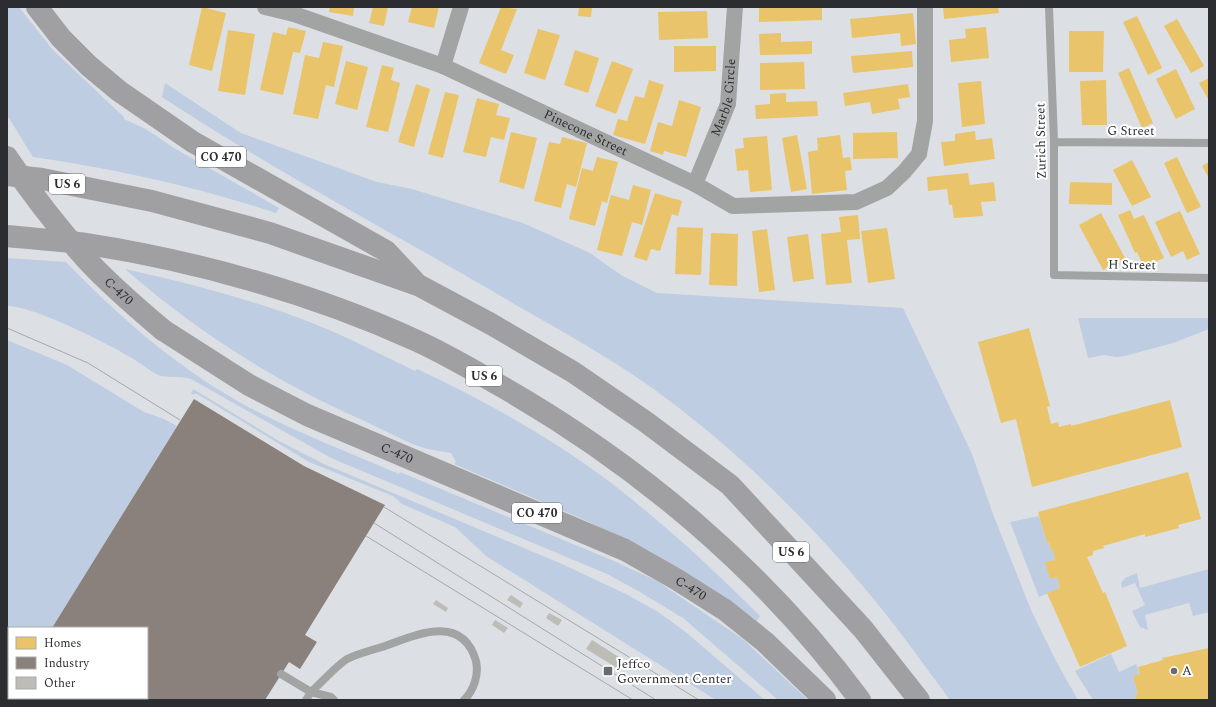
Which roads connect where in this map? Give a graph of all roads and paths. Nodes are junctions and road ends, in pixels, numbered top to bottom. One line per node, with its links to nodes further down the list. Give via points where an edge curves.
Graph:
1 (37, 7): 17 (highway, CO 470, via 61,38 119,91 193,142 386,251)
2 (265, 7): 7 (street, Pinecone Street)
3 (461, 7): 8 (street)
4 (735, 7): 13 (street, Marble Circle, via 728,104)
5 (925, 7): 13 (street, Pinecone Street, via 925,121 919,154 887,188 856,202 733,206)
6 (1049, 7): 9 (lane, Zurich Street)
7 (294, 11): 8 (street, Pinecone Street)
8 (443, 66): 13 (street, Pinecone Street)
9 (1054, 142): 10 (lane, G Street); 15 (lane, Zurich Street)
10 (1209, 143)
11 (7, 157): 23 (highway, C-470 / CO 470, bridge, via 58,227 88,261 163,330 249,385 307,415 625,550 725,610 765,642)
12 (7, 175): 17 (highway, US 6, via 69,184 196,211 270,233)
13 (695, 184)
14 (7, 236): 24 (highway, US 6, via 87,244 253,281 330,306 414,339 455,359 533,404 608,453 697,525 792,617)
15 (1054, 275): 16 (lane, H Street)
16 (1209, 278)
17 (420, 286): 25 (highway, US 6, via 573,372 646,422 730,485 863,629)
18 (281, 674): 19 (lane)
19 (311, 692): 20 (lane); 21 (lane); 22 (lane, via 347,660 423,632 437,630 461,639 473,654 476,677 472,691)
20 (306, 700)
21 (334, 700)
22 (464, 700)
23 (825, 700)
24 (860, 700)
25 (920, 700)

